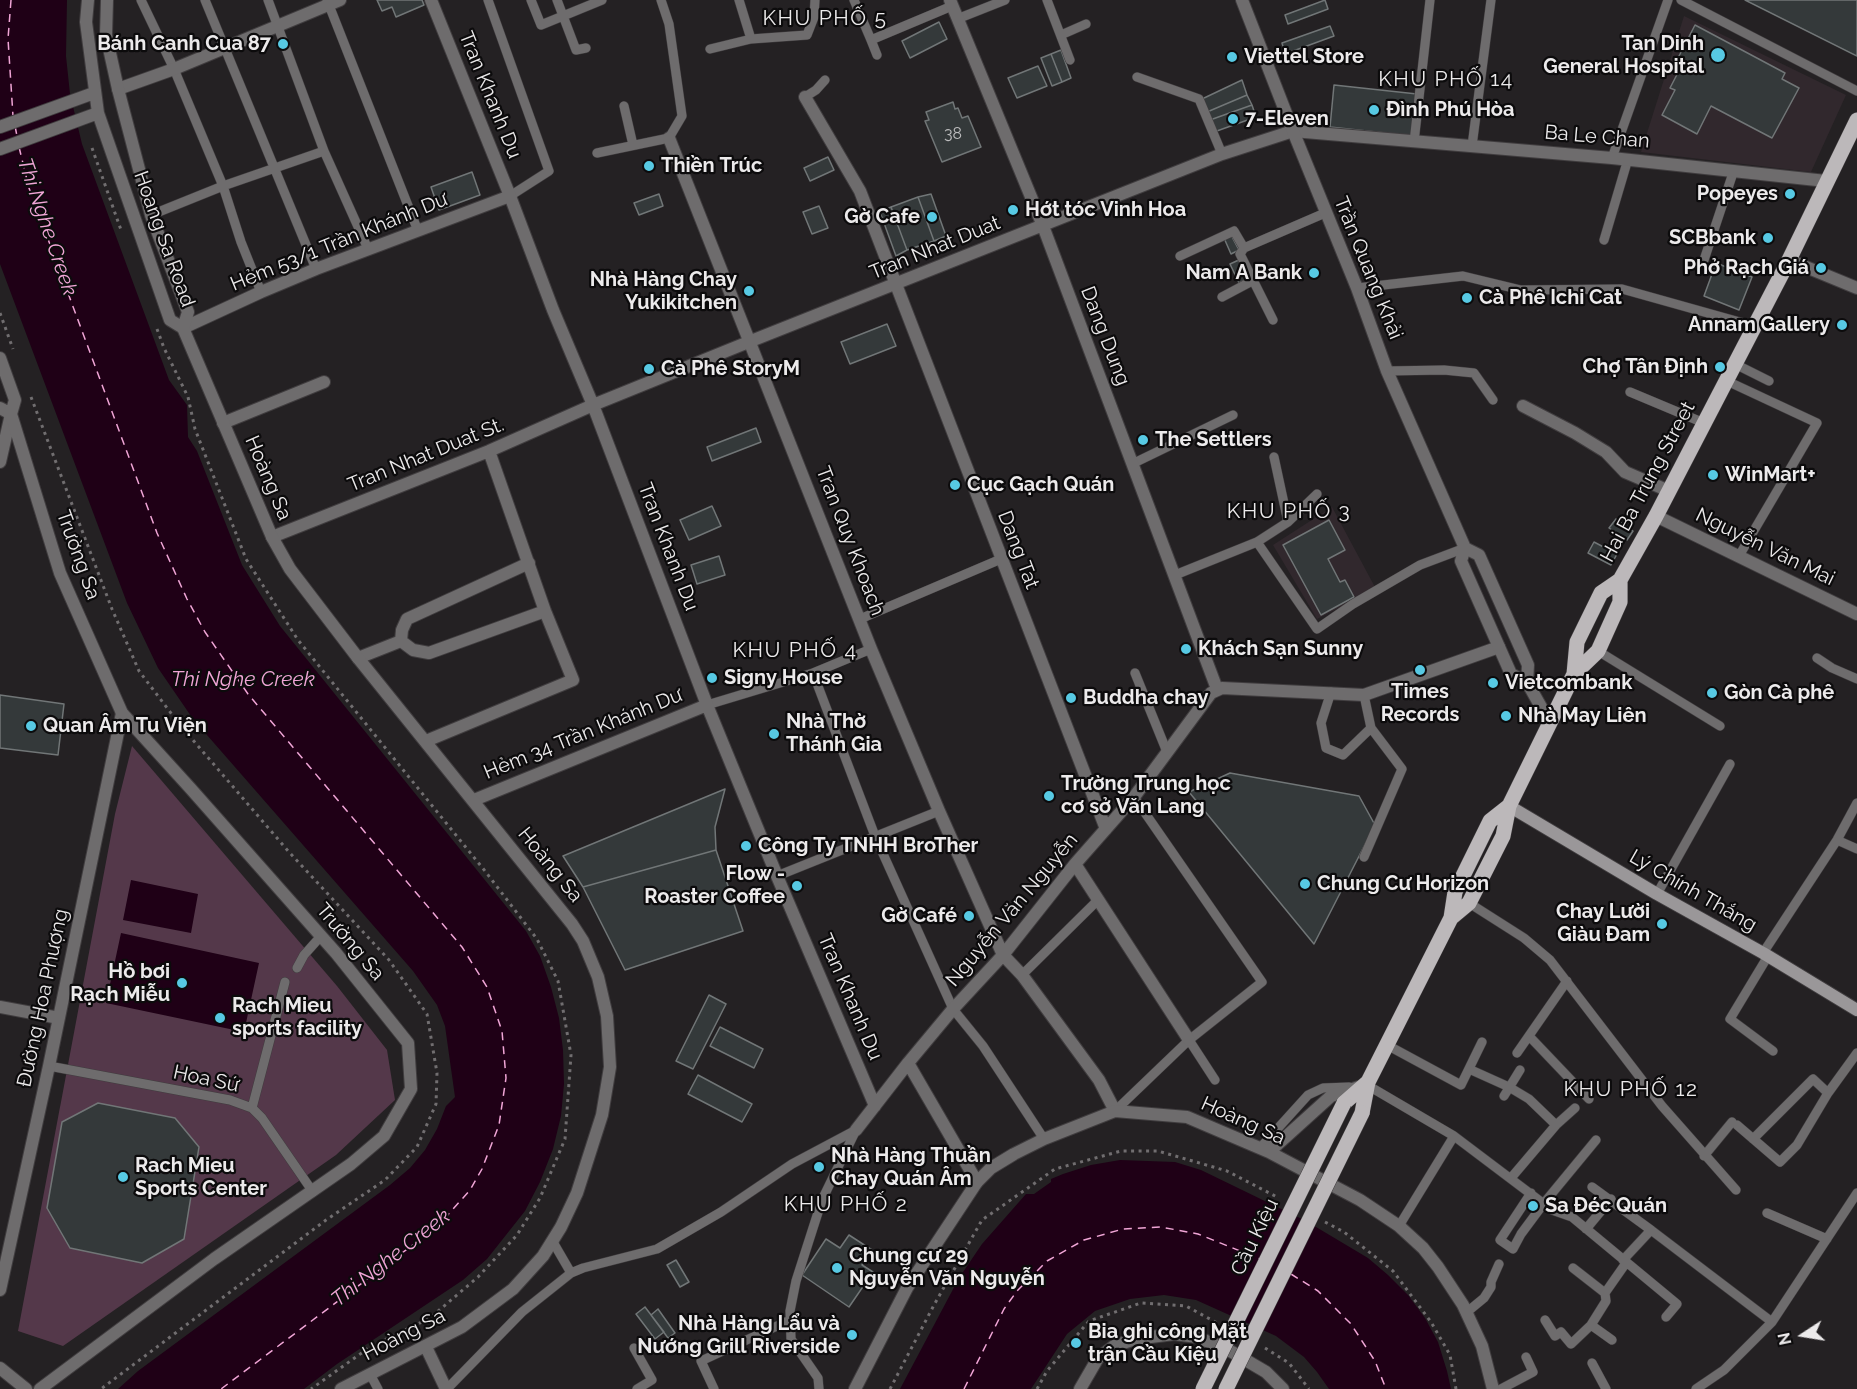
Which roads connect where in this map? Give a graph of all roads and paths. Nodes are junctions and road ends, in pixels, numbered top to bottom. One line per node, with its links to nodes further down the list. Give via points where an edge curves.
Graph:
1 (88, 0): 40 (street, Hoang Sa Road, via 86,22)
2 (107, 0): 38 (street, Hoang Sa Road, via 106,34)
3 (141, 0): 35 (lane)
4 (205, 0): 30 (lane)
5 (268, 0): 26 (lane)
6 (431, 0): 62 (street, Tran Khanh Du)
7 (488, 0): 62 (lane, via 549,171)
8 (531, 0): 24 (lane, via 541,25)
9 (557, 0): 24 (lane)
10 (602, 0): 24 (lane)
11 (662, 0): 47 (lane, via 682,116)
12 (739, 0): 28 (lane)
13 (816, 0): 28 (lane, via 807,35)
14 (854, 0): 29 (lane)
15 (1005, 0): 23 (lane)
16 (1047, 0): 27 (lane)
17 (1242, 0): 46 (street, Trần Quang Khải)
18 (1430, 0): 48 (lane)
19 (1491, 0): 51 (lane)
20 (1668, 0): 56 (lane)
21 (1681, 0): 39 (lane)
22 (332, 2): 26 (street); 67 (lane)
23 (953, 8): 29 (lane); 65 (street, Dang Dung)
24 (562, 16): 31 (lane, via 576,51)
25 (1086, 24): 27 (lane)
26 (278, 26): 30 (street); 53 (lane)
27 (1061, 35): 34 (lane)
28 (751, 39): 32 (lane)
29 (872, 40): 33 (lane)
30 (224, 48): 35 (street); 58 (lane)
31 (586, 48)
32 (710, 49)
33 (877, 55)
34 (1070, 60)
35 (174, 69): 38 (street); 61 (lane)
36 (1137, 77): 55 (lane, via 1200,99)
37 (825, 80): 41 (lane)
38 (118, 89): 64 (street, Hoang Sa Road)
39 (1857, 91)
40 (94, 93): 43 (street, Hoang Sa Road); 45 (street)
41 (806, 97): 76 (street, Dang Tat, via 860,191)
42 (624, 106): 50 (lane)
43 (98, 113): 52 (street); 85 (street, Hoang Sa Road, via 170,320)
44 (1857, 120): 60 (main road, Hai Ba Trung Street)
45 (0, 127)
46 (1293, 131): 48 (street, Ba Le Chan); 55 (street, Tran Nhat Duat); 63 (street, Trần Quang Khải)
47 (669, 138): 50 (lane); 86 (street, Tran Quy Khoach)
48 (1414, 142): 51 (street, Ba Le Chan)
49 (92, 145): 66 (path)
50 (633, 145): 54 (lane)
51 (1472, 146): 56 (street, Ba Le Chan)
52 (0, 149)
53 (324, 151): 58 (lane); 70 (lane)
54 (597, 153)
55 (1222, 154): 65 (street, Tran Nhat Duat)
56 (1612, 158): 57 (street, Ba Le Chan)
57 (1628, 159): 59 (street, Ba Le Chan); 68 (lane)
58 (273, 168): 61 (lane); 74 (lane)
59 (1734, 171): 60 (street, Ba Le Chan); 72 (lane)
60 (1826, 181): 73 (main road, Hai Ba Trung Street)
61 (223, 186): 64 (lane); 79 (lane)
62 (510, 196): 67 (street, Hẻm 53/1 Trần Khánh Dư); 97 (street, Tran Khanh Du)
63 (1325, 213): 69 (lane); 77 (street, Trần Quang Khải)
64 (151, 215): 85 (street, Hoang Sa Road, via 188,312)
65 (1042, 226): 76 (street, Tran Nhat Duat); 106 (street, Dang Dung)
66 (121, 230)
67 (418, 231): 70 (street, Hẻm 53/1 Trần Khánh Dư)
68 (1604, 240)
69 (1244, 248): 71 (lane, via 1234,231); 75 (lane, via 1240,254)
70 (368, 249): 74 (street, Hẻm 53/1 Trần Khánh Dư)
71 (1180, 256)
72 (1704, 260)
73 (1789, 260): 78 (street); 83 (main road, Hai Ba Trung Street)
74 (316, 269): 79 (street, Hẻm 53/1 Trần Khánh Dư)
75 (1254, 280): 80 (lane); 82 (lane)
76 (895, 285): 86 (street, Tran Nhat Duat); 115 (street, Dang Tat)
77 (1357, 288): 83 (lane, via 1463,276 1521,290 1622,290); 90 (street, Trần Quang Khải)
78 (1857, 288)
79 (261, 292): 85 (street, Hẻm 53/1 Trần Khánh Dư)
80 (1222, 297)
81 (0, 313): 87 (path)
82 (1273, 320)
83 (1754, 326): 89 (main road, Hai Ba Trung Street)
84 (156, 327): 239 (path, via 188,397 195,429 246,559 298,640 537,939 558,981 571,1055 566,1139 540,1198 517,1235 478,1277 430,1318 370,1347)
85 (183, 328): 101 (street, Hoàng Sa)
86 (751, 341): 97 (street, Tran Nhat Duat); 121 (street, Tran Quy Khoach)
87 (16, 357)
88 (0, 358): 99 (street, Trường Sa, via 15,400)
89 (1735, 364): 91 (main road, Hai Ba Trung Street); 92 (lane)
90 (1387, 371): 96 (lane, via 1474,373); 113 (street, Trần Quang Khải)
91 (1727, 381): 102 (main road, Hai Ba Trung Street); 114 (lane, via 1817,423)
92 (1768, 381)
93 (324, 382): 101 (street)
94 (28, 390): 238 (path, via 139,671 289,852 389,960 426,1014 437,1073 436,1104 417,1147 385,1180)
95 (1630, 392): 102 (lane)
96 (1493, 399)
97 (592, 405): 103 (street, Tran Nhat Duat St.); 136 (street, Tran Khanh Du)
98 (1523, 406): 107 (street, via 1606,452 1625,472)
99 (5, 411): 105 (street); 137 (street, Trường Sa, via 60,573)
100 (1233, 415): 106 (lane)
101 (223, 423): 111 (street, Hoàng Sa)
102 (1704, 423): 107 (main road, Hai Ba Trung Street)
103 (489, 451): 111 (street, Tran Nhat Duat St.); 116 (street)
104 (1274, 457): 110 (lane)
105 (0, 462)
106 (1132, 464): 117 (street, Dang Dung)
107 (1669, 491): 109 (main road, Hai Ba Trung Street)
108 (1317, 494): 110 (lane)
109 (1656, 516): 114 (street, Nguyễn Văn Mai); 118 (main road, Hai Ba Trung Street)
110 (1288, 522): 112 (lane)
111 (272, 537): 126 (street, Hoàng Sa, via 290,569)
112 (1257, 542): 113 (lane, via 1317,629 1420,565); 117 (lane)
113 (1465, 548): 123 (street, Trần Quang Khải, via 1461,561); 132 (street, Trần Quang Khải, via 1479,555 1528,664)
114 (1739, 556): 120 (street, Nguyễn Văn Mai)
115 (1001, 559): 121 (lane); 149 (street, Dang Tat)
116 (529, 563): 119 (street); 122 (street, via 407,620)
117 (1175, 575): 133 (street, Dang Dung)
118 (1620, 580): 125 (main road, Hai Ba Trung Street, via 1620,602); 130 (main road, via 1601,593 1576,642)
119 (545, 611): 122 (street, via 429,653 413,650); 141 (street, via 573,680)
120 (1857, 614)
121 (860, 619): 124 (street, Tran Quy Khoach)
122 (401, 642): 126 (street)
123 (1498, 647): 132 (street, Trần Quang Khải, via 1511,674); 135 (street)
124 (872, 649): 128 (lane); 148 (street, Tran Quy Khoach)
125 (1598, 651): 130 (main road, Hai Ba Trung Street); 139 (lane)
126 (358, 658): 141 (street, Hoàng Sa)
127 (1817, 658): 131 (lane)
128 (813, 673): 136 (lane); 150 (lane)
129 (1135, 674): 142 (lane)
130 (1574, 674): 138 (main road, Hai Ba Trung Street)
131 (1857, 679)
132 (1527, 682): 138 (street, Trần Quang Khải)
133 (1216, 689): 134 (street); 142 (street, Nguyễn Văn Nguyễn)
134 (1331, 692): 135 (street); 140 (lane, via 1322,723 1326,748 1343,755)
135 (1364, 695): 140 (lane)
136 (707, 705): 145 (street, Hẻm 34 Trần Khánh Dư); 155 (street, Tran Khanh Du)
137 (122, 713): 160 (street, Trường Sa); 170 (street, Đường Hoa Phượng)
138 (1550, 723): 147 (main road, Hai Ba Trung Street)
139 (1720, 726)
140 (1371, 728): 153 (lane, via 1402,769)
141 (426, 741): 145 (street, Hoàng Sa)
142 (1167, 752): 144 (street, Nguyễn Văn Nguyễn)
143 (1731, 764): 156 (lane)
144 (1134, 797): 149 (street, Nguyễn Văn Nguyễn); 172 (lane, via 1262,982)
145 (474, 800): 216 (street, Hoàng Sa, via 583,941 598,977 607,1016 610,1067 602,1115 578,1193)
146 (1857, 802): 151 (lane)
147 (1509, 806): 156 (main road, Lý Chính Thắng); 158 (main road, Hai Ba Trung Street, via 1503,836); 159 (main road, via 1490,821 1455,892)
148 (939, 811): 150 (lane); 162 (street, Tran Quy Khoach)
149 (1106, 829): 154 (street, Nguyễn Văn Nguyễn)
150 (875, 837): 155 (lane); 168 (lane)
151 (1837, 840): 152 (lane); 161 (lane)
152 (1857, 849)
153 (1364, 857)
154 (1075, 864): 157 (street); 162 (street, Nguyễn Văn Nguyễn)
155 (777, 876): 188 (street, Tran Khanh Du)
156 (1657, 894): 161 (main road, Lý Chính Thắng)
157 (1098, 900): 164 (lane); 172 (street)
158 (1469, 903): 159 (main road, Hai Ba Trung Street); 165 (lane, via 1524,938)
159 (1451, 918): 174 (main road, Hai Ba Trung Street)
160 (321, 936): 163 (lane); 204 (street, Trường Sa, via 408,1043 411,1089 384,1136)
161 (1765, 954): 169 (main road, Lý Chính Thắng); 175 (lane, via 1730,1019)
162 (1003, 955): 164 (street, Tran Quy Khoach); 168 (street, Nguyễn Văn Nguyễn)
163 (297, 968)
164 (1022, 975): 191 (street, Tran Quy Khoach, via 1099,1080)
165 (1568, 981): 171 (lane); 199 (lane)
166 (285, 982): 189 (lane)
167 (0, 1006): 170 (street)
168 (953, 1009): 178 (street, Nguyễn Văn Nguyễn); 195 (lane, via 983,1046)
169 (1857, 1010)
170 (59, 1018): 179 (street, Đường Hoa Phượng)
171 (1529, 1036): 176 (lane); 187 (lane)
172 (1190, 1040): 182 (lane); 191 (lane)
173 (1482, 1042): 180 (lane)
174 (1387, 1045): 180 (lane, via 1461,1085); 183 (main road, Hai Ba Trung Street)
175 (1773, 1051)
176 (1517, 1053)
177 (1857, 1053): 185 (lane)
178 (908, 1063): 188 (street, Nguyễn Văn Nguyễn); 201 (street)
179 (49, 1066): 189 (lane, Hoa Sứ, via 230,1100); 221 (street, Đường Hoa Phượng)
180 (1469, 1069): 184 (lane)
181 (1520, 1070): 184 (lane)
182 (1215, 1080)
183 (1365, 1085): 194 (lane); 198 (street, via 1331,1096); 249 (main road, Cầu Kiệu, bridge, via 1344,1103); 250 (main road, Cầu Kiệu, bridge, via 1362,1113)
184 (1509, 1087): 186 (lane); 192 (lane, via 1529,1099)
185 (1828, 1093): 196 (lane, via 1813,1079); 196 (lane, via 1797,1145 1780,1162)
186 (1504, 1096)
187 (1589, 1099)
188 (874, 1106): 193 (street, Nguyễn Văn Nguyễn)
189 (252, 1108): 204 (lane, Hoa Sứ)
190 (1575, 1108): 192 (lane)
191 (1115, 1111): 195 (street, Hoàng Sa); 198 (street, Hoàng Sa, via 1187,1117)
192 (1556, 1125): 200 (lane)
193 (856, 1130): 220 (lane, via 792,1164 657,1250); 225 (lane, via 822,1200 796,1281)
194 (1454, 1136): 200 (lane); 212 (lane)
195 (1044, 1139): 201 (street, Hoàng Sa, via 991,1168)
196 (1753, 1139): 199 (lane, via 1735,1124)
197 (1596, 1140): 209 (lane)
198 (1264, 1150): 212 (street, Hoàng Sa, via 1360,1200)
199 (1704, 1156): 203 (lane)
200 (1511, 1178): 206 (lane)
201 (977, 1182): 246 (street, Hoàng Sa, via 907,1288)
202 (1592, 1188): 207 (lane)
203 (1736, 1190)
204 (313, 1192): 237 (street, Trường Sa, via 214,1259)
205 (1857, 1193): 215 (lane)
206 (1531, 1194): 209 (lane); 209 (lane, via 1500,1240 1513,1249)
207 (1611, 1199): 213 (lane); 214 (lane)
208 (1285, 1201): 247 (path, via 1227,1171 1158,1151 1120,1151 1055,1169 982,1220)
209 (1544, 1203): 213 (lane)
210 (1767, 1213): 215 (lane)
211 (1324, 1222): 252 (path, via 1344,1232 1393,1271 1450,1355)
212 (1399, 1226): 223 (street, Hoàng Sa, via 1423,1248)
213 (1586, 1229): 217 (lane)
214 (1651, 1230): 217 (lane); 227 (lane)
215 (1827, 1239): 227 (lane)
216 (552, 1242): 220 (lane); 230 (street, Hoàng Sa, via 513,1289 462,1327)
217 (1625, 1261): 222 (lane); 224 (lane, via 1677,1304)
218 (1499, 1264): 223 (lane, via 1484,1298)
219 (1573, 1268): 222 (lane)
220 (571, 1273): 242 (lane, via 522,1312)
221 (0, 1290)
222 (1605, 1293): 228 (lane, via 1606,1300)
223 (1467, 1312): 253 (street, Hoàng Sa, via 1482,1346)
224 (1666, 1317)
225 (790, 1320): 244 (lane, via 701,1361); 245 (lane, via 791,1339 818,1378)
226 (1545, 1320): 228 (lane, via 1555,1336 1561,1332 1571,1344)
227 (1772, 1322): 256 (lane, via 1724,1370)
228 (1591, 1325): 229 (lane)
229 (1612, 1340)
230 (426, 1347): 235 (street, Hoàng Sa); 242 (street)
231 (634, 1348): 243 (lane, via 652,1380)
232 (1526, 1357): 254 (lane, via 1533,1372)
233 (1592, 1363): 255 (lane)
234 (0, 1368): 236 (street)
235 (370, 1374): 240 (street, Hoàng Sa); 241 (lane)
236 (26, 1389)
237 (40, 1389)
238 (101, 1389)
239 (311, 1389)
240 (341, 1389)
241 (378, 1389)
242 (446, 1389)
243 (637, 1389)
244 (714, 1389)
245 (819, 1389)
246 (855, 1389)
247 (891, 1389)
248 (1080, 1389): 251 (street, via 1098,1358 1114,1346 1174,1334 1197,1336 1232,1352 1266,1372)
249 (1203, 1389)
250 (1226, 1389)
251 (1283, 1389)
252 (1456, 1389)
253 (1493, 1389)
254 (1501, 1389)
255 (1606, 1389)
256 (1696, 1389)

